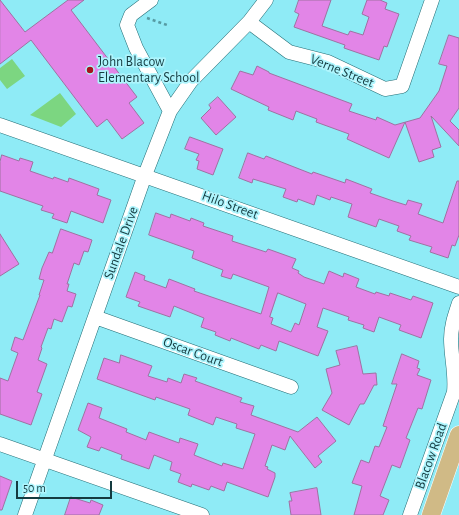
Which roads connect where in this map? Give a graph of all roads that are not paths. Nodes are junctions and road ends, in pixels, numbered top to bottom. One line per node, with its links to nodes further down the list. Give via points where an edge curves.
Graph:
1 (151, 0): 5 (street, via 128,20 129,32)
2 (266, 0): 4 (street, Sundale Drive)
3 (432, 0): 4 (street, Verne Street, via 402,86 396,87 385,88 328,62 289,52)
4 (249, 22): 5 (street, Sundale Drive, via 191,81)
5 (170, 111): 7 (street, Sundale Drive)
6 (0, 124): 7 (street, Hilo Street)
7 (145, 175): 8 (street, Hilo Street); 10 (street, Sundale Drive)
8 (459, 287)
9 (459, 303): 17 (street, Blacow Road, via 452,324 451,340 456,376 454,392)
10 (95, 317): 11 (street, Oscar Court); 14 (street, Sundale Drive)
11 (291, 387)
12 (459, 435): 18 (main road, Blacow Road)
13 (0, 444): 14 (street)
14 (44, 460): 15 (street, Sundale Drive); 16 (street)
15 (25, 515)
16 (202, 515)
17 (410, 515)
18 (431, 515)

